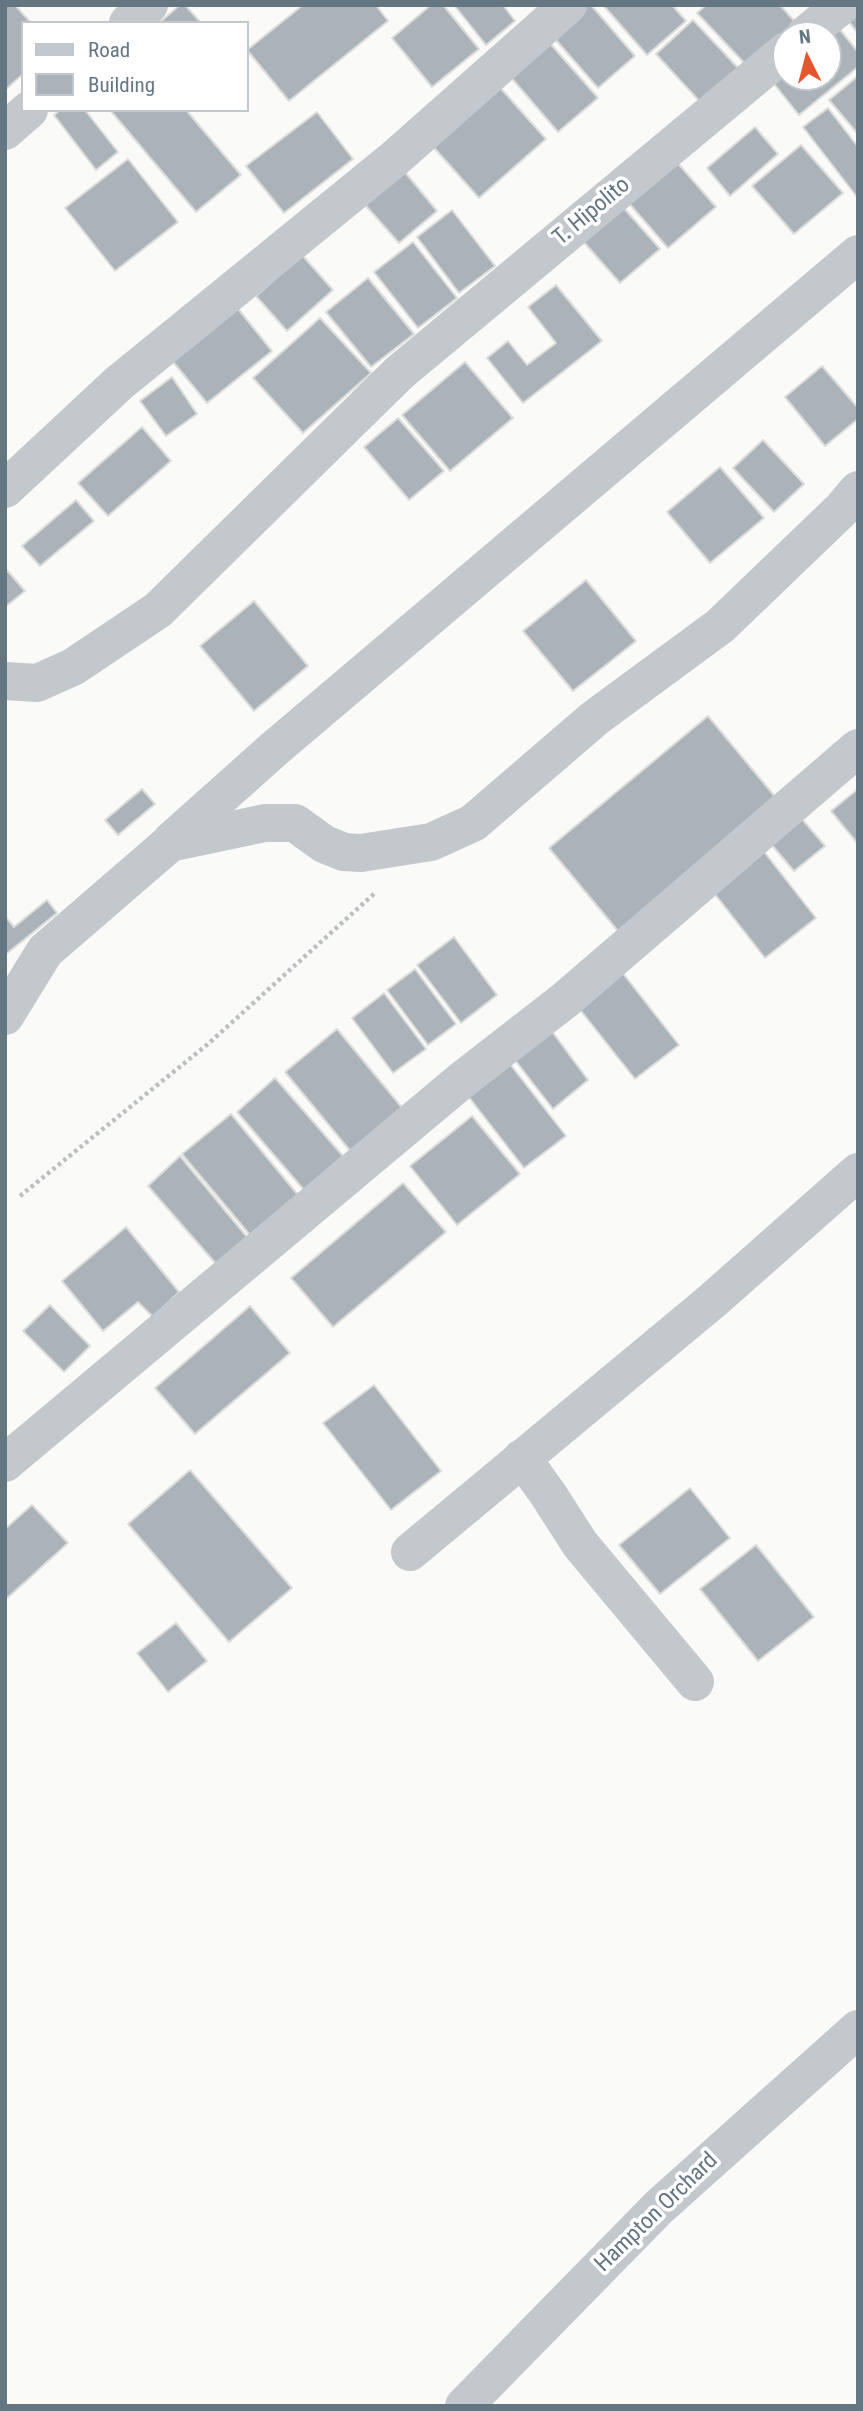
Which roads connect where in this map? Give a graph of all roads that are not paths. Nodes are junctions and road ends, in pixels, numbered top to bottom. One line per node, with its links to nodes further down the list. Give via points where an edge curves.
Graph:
1 (568, 5): 8 (street, via 394,159 120,383)
2 (842, 5): 3 (street)
3 (822, 21)
4 (772, 63): 10 (street, T. Hipolito, via 399,373 158,610 73,667 37,683)
5 (27, 112): 6 (street)
6 (5, 131)
7 (858, 254): 12 (street)
8 (5, 489)
9 (858, 489): 12 (street, via 720,626 595,718 473,823 431,842 361,853 324,844 295,824 265,823)
10 (5, 681)
11 (858, 748): 16 (street, via 565,1000 462,1080)
12 (170, 843): 13 (street, via 45,951)
13 (5, 1016)
14 (858, 1172): 15 (street, via 712,1301)
15 (522, 1458): 17 (street); 18 (street, via 580,1544)
16 (5, 1463)
17 (410, 1552)
18 (695, 1682)
19 (858, 2029): 20 (street, Hampton Orchard, via 659,2207)
20 (464, 2406)

